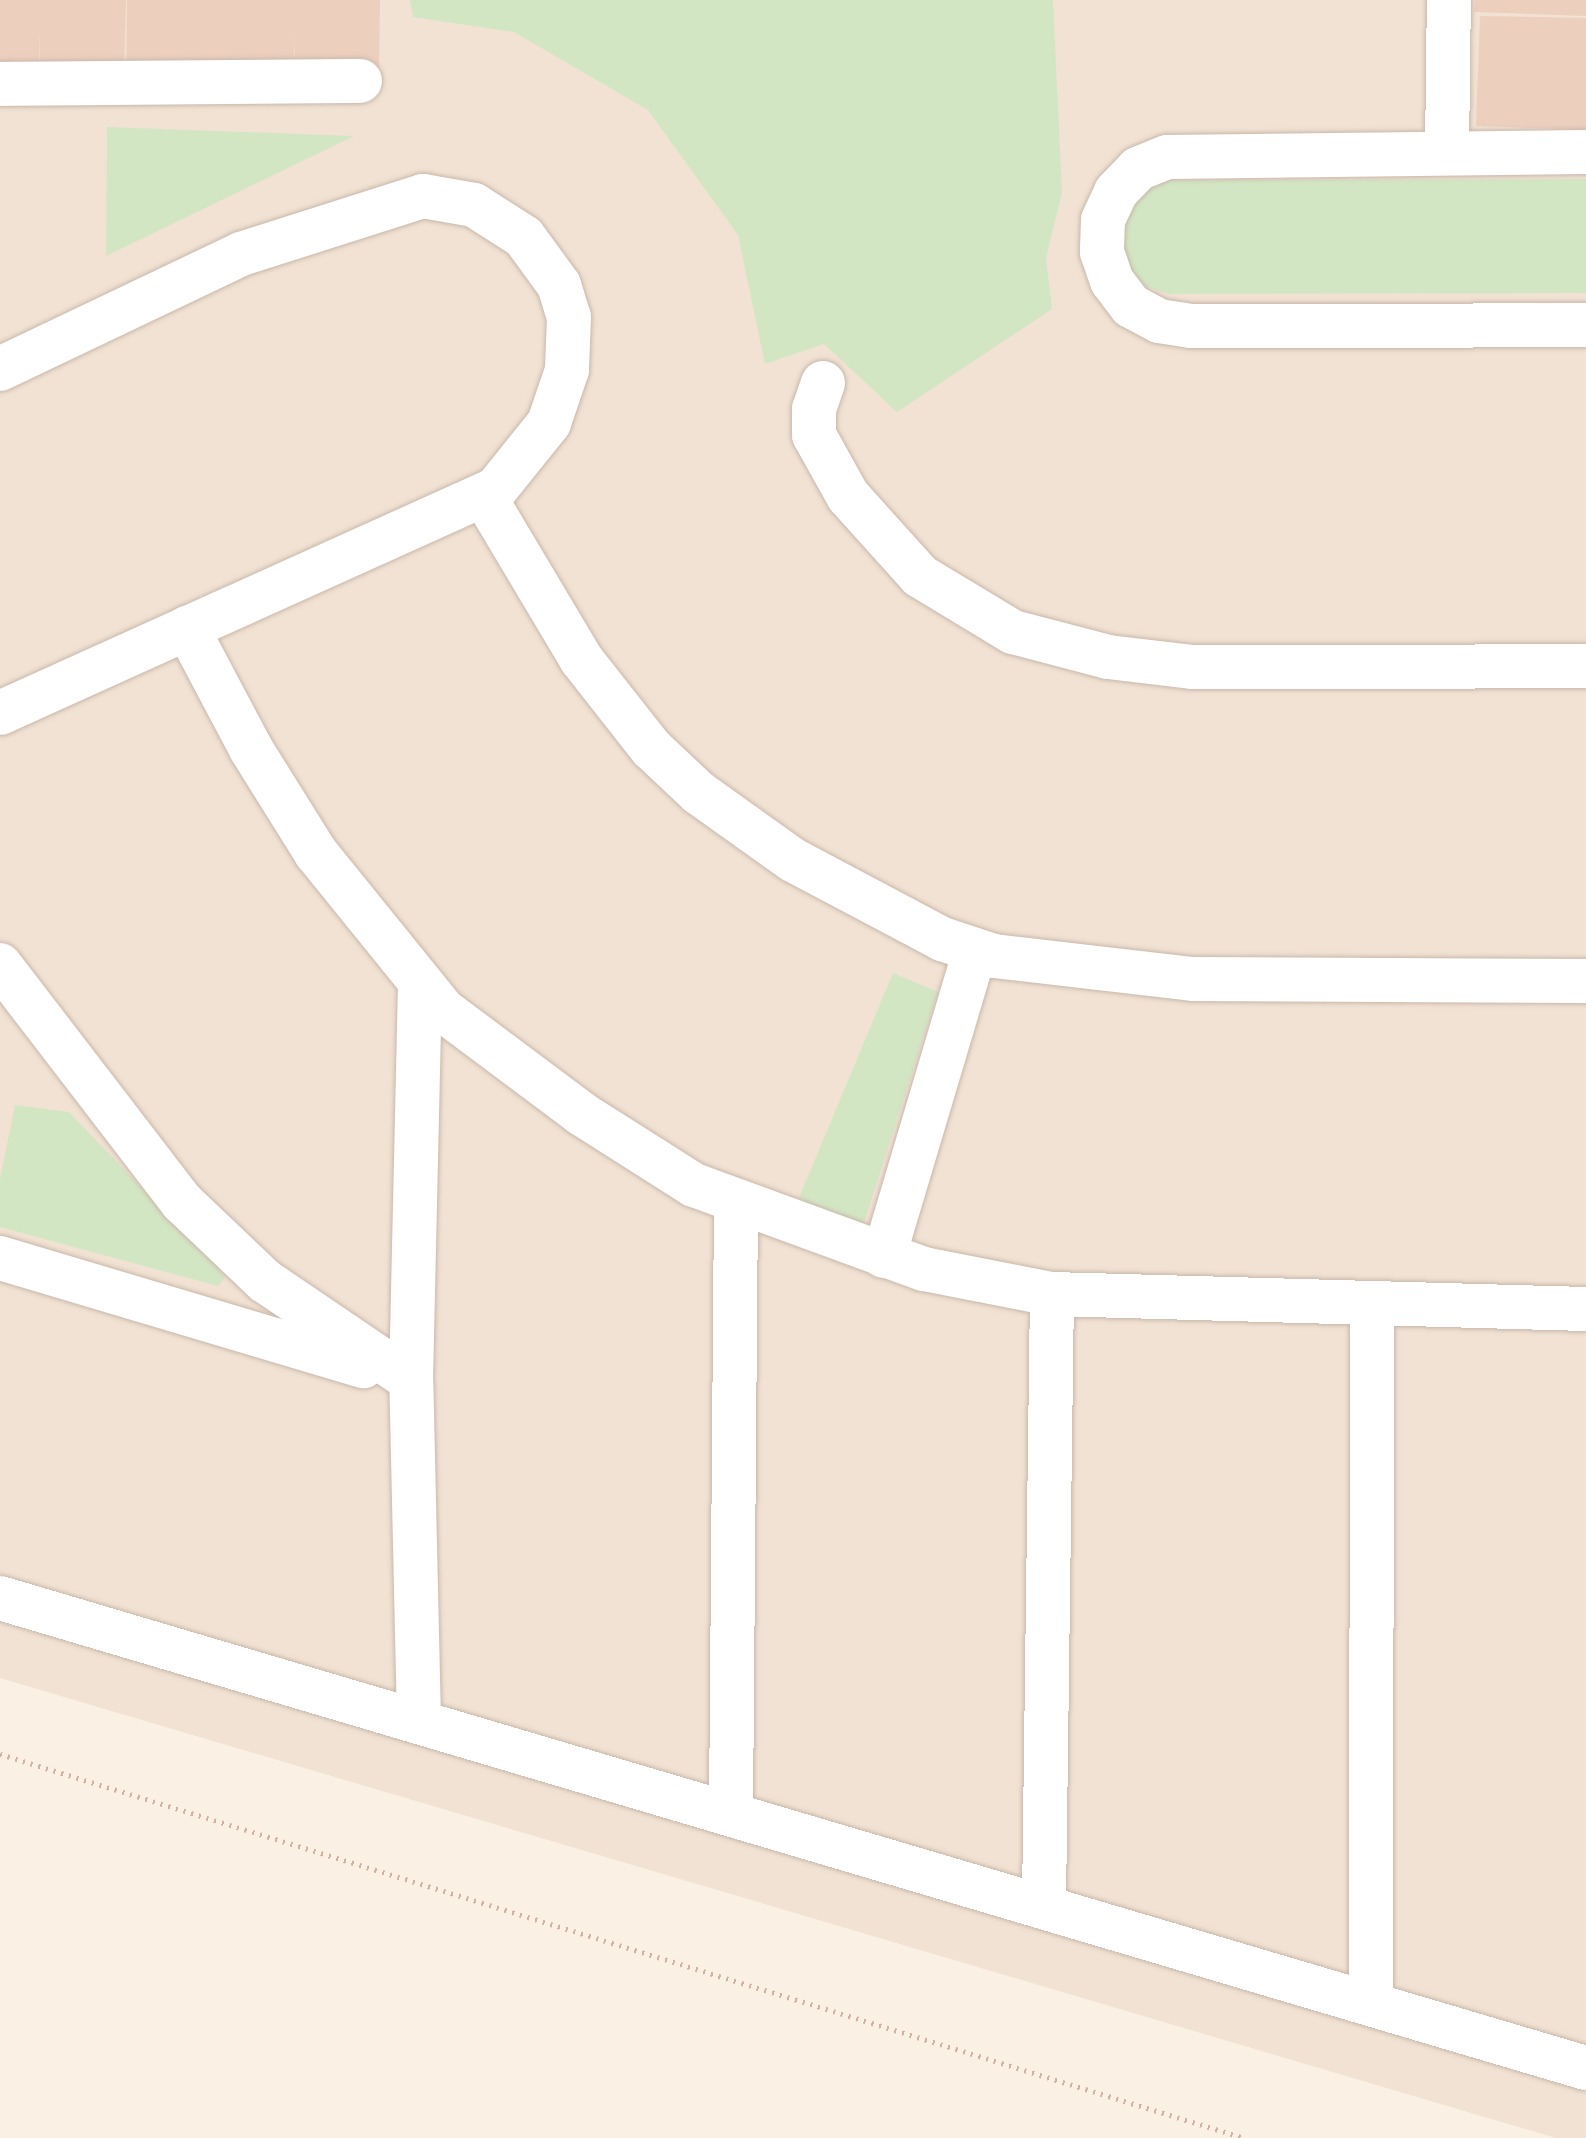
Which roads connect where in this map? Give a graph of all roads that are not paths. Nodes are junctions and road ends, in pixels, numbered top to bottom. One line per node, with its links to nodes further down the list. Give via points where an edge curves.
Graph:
1 (1449, 0): 5 (street)
2 (360, 81): 3 (street)
3 (0, 84)
4 (1586, 152): 5 (street)
5 (1447, 153): 6 (street, via 1167,157 1138,169 1116,192 1103,220 1102,252 1112,281 1131,306 1159,321 1190,326)
6 (1586, 325)
7 (0, 369): 9 (street, via 241,254 380,206 423,196 455,198 524,237 559,285 569,317 567,370 549,423 518,469)
8 (823, 383): 11 (street, via 814,409 814,435 848,496 920,576 1013,632 1108,657 1193,667)
9 (484, 496): 10 (street); 13 (street, via 581,659 651,748 699,793 793,860 881,910)
10 (187, 628): 12 (street); 16 (street, via 283,802)
11 (1586, 666)
12 (0, 713)
13 (975, 950): 15 (street, via 1193,979); 18 (street)
14 (0, 965): 23 (street, via 182,1202 265,1281)
15 (1586, 981)
16 (420, 984): 17 (street, via 475,1036 582,1114 694,1185); 23 (street)
17 (736, 1205): 18 (street); 26 (street)
18 (884, 1256): 20 (street, via 966,1281)
19 (0, 1258): 23 (street)
20 (1052, 1294): 21 (street); 27 (street)
21 (1372, 1307): 22 (street); 28 (street)
22 (1586, 1309)
23 (411, 1380): 25 (street)
24 (0, 1598): 25 (street)
25 (419, 1721): 26 (street)
26 (731, 1811): 27 (street)
27 (1044, 1903): 28 (street)
28 (1371, 2003): 29 (street)
29 (1586, 2068)

